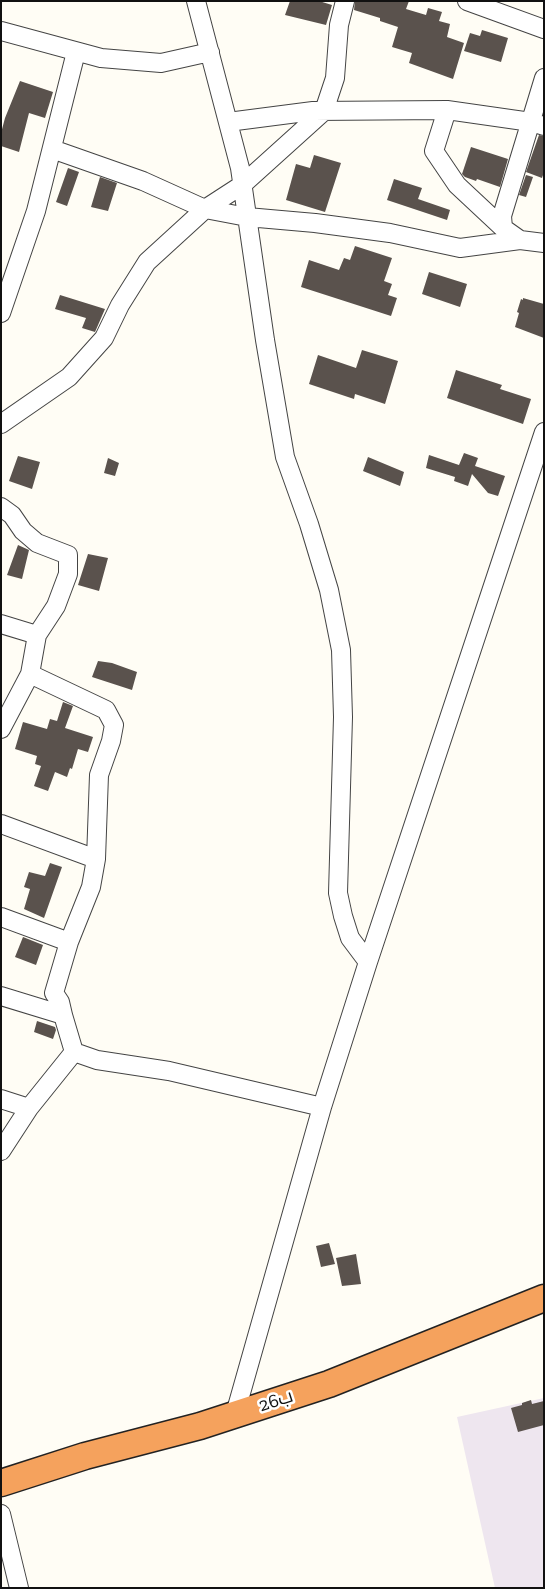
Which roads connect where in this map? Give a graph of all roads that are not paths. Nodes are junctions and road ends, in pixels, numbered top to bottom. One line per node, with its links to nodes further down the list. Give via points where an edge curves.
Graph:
1 (196, 1): 7 (street)
2 (345, 1): 10 (street, via 338,25 335,78)
3 (467, 1): 4 (street)
4 (544, 29)
5 (1, 31): 6 (street)
6 (76, 52): 7 (street, via 161,64); 13 (street)
7 (210, 52): 11 (street)
8 (544, 78): 12 (street)
9 (447, 110): 10 (street); 12 (street); 17 (street, via 434,151 458,185)
10 (324, 111): 11 (street); 14 (street)
11 (228, 122): 14 (street)
12 (537, 124): 17 (street, via 502,216)
13 (52, 149): 15 (street, via 143,181); 20 (street, via 36,212)
14 (242, 185): 15 (street); 16 (street)
15 (205, 209): 16 (street); 21 (street, via 147,262 104,338 69,377)
16 (247, 217): 18 (street, via 315,223 460,248); 32 (street, via 285,457 329,590 341,650 343,717 338,894 350,938)
17 (503, 228): 18 (street)
18 (520, 240): 19 (street)
19 (544, 243)
20 (1, 314)
21 (1, 424)
22 (544, 432): 32 (street)
23 (1, 507): 25 (street, via 37,543 68,555 68,574 56,606)
24 (1, 624): 25 (street)
25 (36, 635): 26 (street)
26 (30, 674): 27 (street); 29 (street, via 106,710 114,725 112,741 99,776)
27 (1, 729)
28 (1, 824): 29 (street)
29 (96, 859): 31 (street, via 91,887)
30 (1, 917): 31 (street)
31 (69, 942): 34 (street, via 54,993)
32 (368, 962): 37 (street)
33 (1, 996): 34 (street)
34 (63, 1015): 35 (street)
35 (74, 1052): 37 (street, via 97,1060 169,1071); 38 (street)
36 (1, 1099): 38 (street)
37 (322, 1107): 41 (street)
38 (29, 1108): 39 (street)
39 (1, 1151)
40 (544, 1298): 41 (highway, 26ب, via 329,1384)
41 (235, 1414): 42 (highway, 26ب, via 85,1456)
42 (1, 1484)
43 (1, 1514): 44 (street)
44 (19, 1588)

